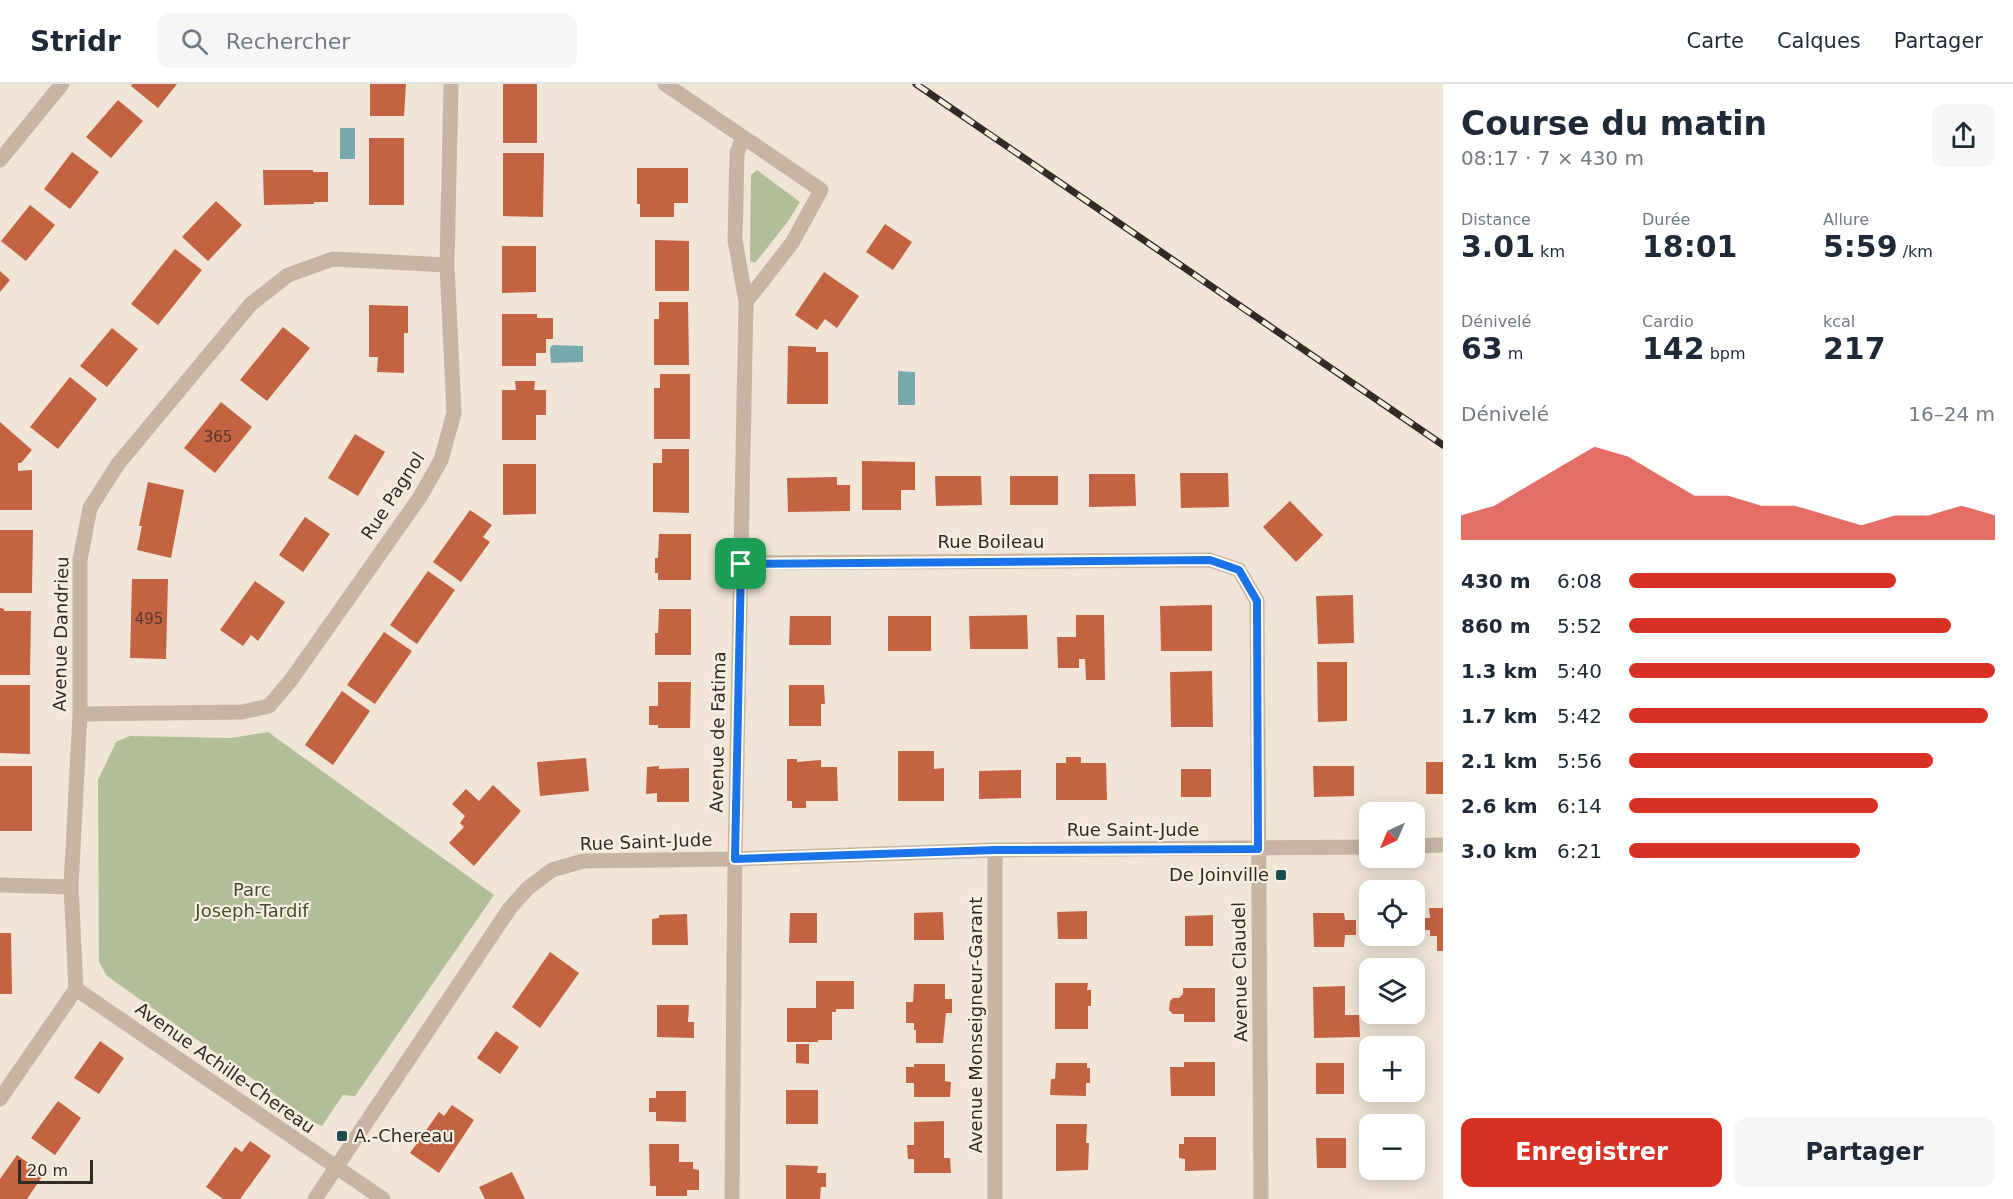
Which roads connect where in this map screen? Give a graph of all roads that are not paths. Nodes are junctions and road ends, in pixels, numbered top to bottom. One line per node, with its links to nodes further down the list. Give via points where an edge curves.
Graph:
1 (62, 84): 5 (street)
2 (451, 84): 6 (street, Rue Pagnol)
3 (665, 84): 4 (street)
4 (743, 137): 7 (street, Avenue de Fatima, via 737,153 735,240); 7 (street, via 821,190 792,243)
5 (0, 160)
6 (447, 265): 10 (street, Avenue Dandrieu, via 333,259 288,275 251,304 118,464 90,508 80,560); 10 (street, Rue Pagnol, via 454,413 441,460 420,497 291,680 269,706 242,712)
7 (746, 302): 8 (street, Avenue de Fatima)
8 (741, 564): 9 (street, Rue Boileau, via 1210,560); 16 (street, Avenue de Fatima)
9 (1239, 570): 14 (street, Avenue Claudel, via 1257,601)
10 (80, 714): 18 (street, Avenue Dandrieu)
11 (1443, 845): 12 (street)
12 (1425, 846)
13 (1359, 847): 14 (street, Rue Saint-Jude)
14 (1258, 849): 15 (street, Rue Saint-Jude); 26 (street, Avenue Claudel)
15 (995, 850): 16 (street, Rue Saint-Jude); 25 (street, Avenue Monseigneur-Garant)
16 (735, 859): 21 (street, Rue Saint-Jude, via 583,861 552,870 528,888 510,908); 24 (street, Avenue de Fatima)
17 (0, 885): 18 (street)
18 (71, 887): 19 (street, Avenue Dandrieu)
19 (76, 989): 20 (street); 21 (street, Avenue Achille-Chereau)
20 (0, 1099)
21 (337, 1169): 22 (street, Rue Saint-Jude); 23 (street, Avenue Achille-Chereau)
22 (315, 1199)
23 (383, 1199)
24 (732, 1199)
25 (995, 1199)
26 (1262, 1199)

